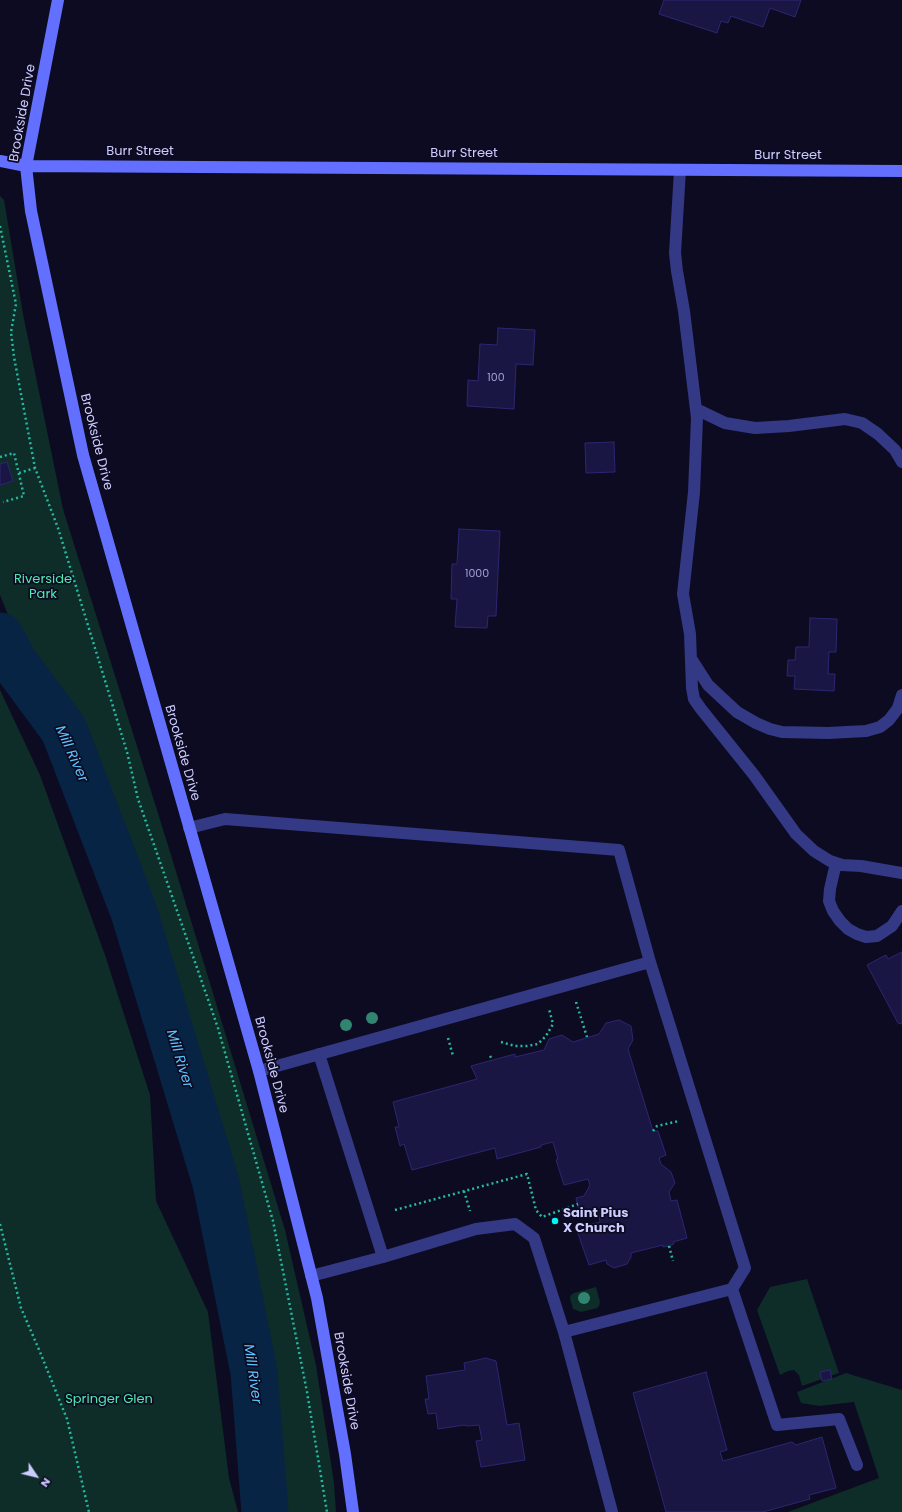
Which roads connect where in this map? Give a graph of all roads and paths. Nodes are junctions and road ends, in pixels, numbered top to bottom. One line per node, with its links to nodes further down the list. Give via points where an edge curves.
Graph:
1 (58, 0): 3 (main road, Brookside Drive)
2 (0, 161): 3 (main road, Burr Street)
3 (26, 166): 4 (main road, Burr Street); 15 (main road, Brookside Drive, via 31,211 83,455)
4 (680, 170): 5 (main road, Burr Street); 7 (lane, via 675,253)
5 (902, 171)
6 (0, 226): 10 (path, via 16,304 12,332 14,357)
7 (696, 409): 9 (lane, via 725,424 755,428 845,419 862,423 895,450); 13 (lane, via 694,492 683,594)
8 (0, 456): 11 (path, via 14,453)
9 (902, 462)
10 (35, 468): 11 (path); 45 (path, via 58,528 125,744 138,799 218,1028 273,1221 308,1392)
11 (19, 473): 12 (path, via 24,496)
12 (3, 502)
13 (692, 660): 14 (lane, via 708,685 737,712 756,723 782,732 828,733 866,731 880,727 898,708); 16 (lane, via 694,699 754,775 796,834 814,851)
14 (902, 695)
15 (189, 828): 19 (lane, via 225,819 619,850); 29 (main road, Brookside Drive)
16 (836, 863): 17 (lane); 18 (lane, via 829,901 832,911 848,929 866,937 876,936 892,926)
17 (902, 873)
18 (902, 910)
19 (650, 962): 25 (lane); 41 (lane, via 745,1268)
20 (575, 997): 23 (path)
21 (548, 1005): 24 (path, via 552,1024 538,1044 515,1046)
22 (446, 1032): 26 (path)
23 (587, 1037)
24 (501, 1042)
25 (319, 1054): 29 (lane); 38 (lane)
26 (453, 1056)
27 (490, 1056): 28 (path)
28 (492, 1060)
29 (258, 1071): 40 (main road, Brookside Drive)
30 (679, 1121): 31 (path, via 657,1126)
31 (653, 1131)
32 (464, 1191): 33 (path, via 527,1174 536,1210 542,1217); 34 (path); 35 (path)
33 (578, 1204)
34 (395, 1210)
35 (470, 1214)
36 (0, 1224): 44 (path, via 21,1308 67,1419)
37 (669, 1246): 39 (path)
38 (383, 1256): 40 (lane); 42 (lane, via 476,1229 515,1224 534,1238)
39 (673, 1261)
40 (311, 1276): 46 (main road, Brookside Drive, via 345,1454)
41 (732, 1289): 42 (lane); 43 (lane, via 777,1425 839,1419)
42 (564, 1332): 47 (lane)
43 (857, 1465)
44 (89, 1512)
45 (327, 1512)
46 (353, 1512)
47 (612, 1512)

